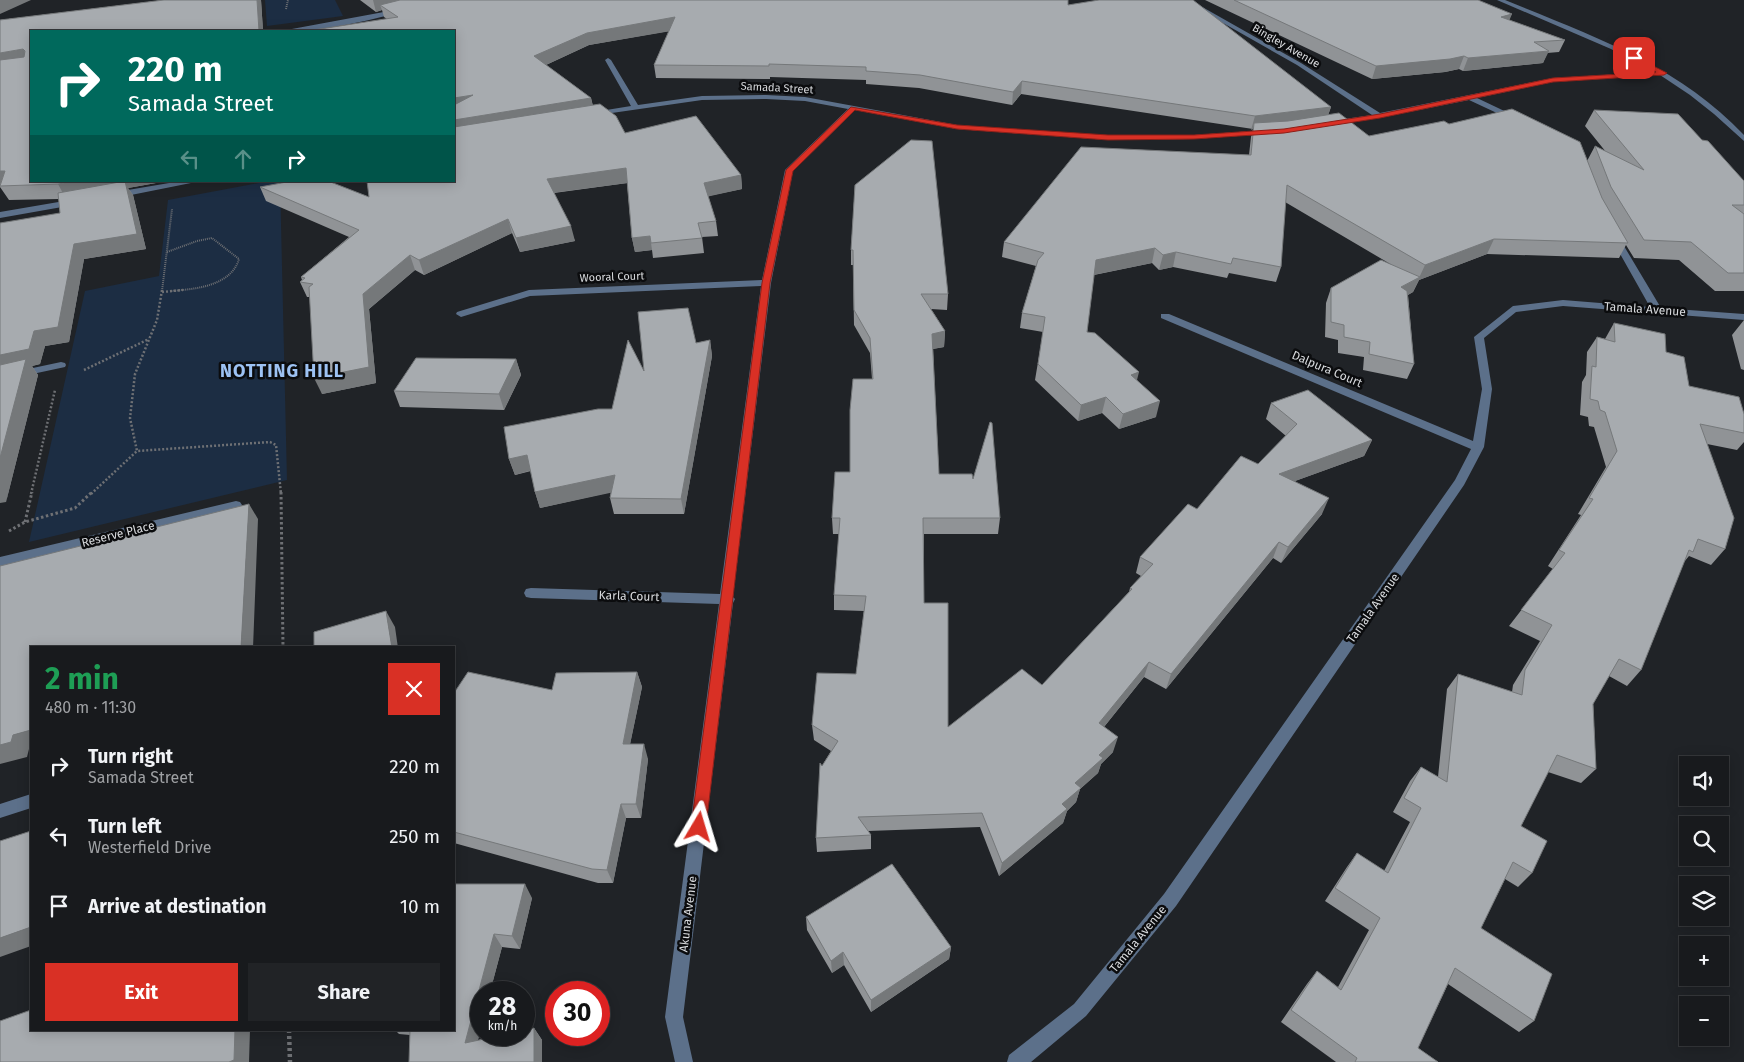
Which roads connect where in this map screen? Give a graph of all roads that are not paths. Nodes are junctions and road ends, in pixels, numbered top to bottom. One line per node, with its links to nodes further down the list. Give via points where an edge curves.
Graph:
1 (1178, 0): 11 (street, Bingley Avenue, via 1195,5 1299,64)
2 (1500, 0): 6 (street, via 1605,43)
3 (405, 10): 4 (street)
4 (291, 30)
5 (608, 60): 8 (street)
6 (1664, 73): 7 (street, via 1553,80); 15 (street, via 1717,112)
7 (1469, 97): 11 (street); 12 (street)
8 (635, 107): 9 (street, Samada Street, via 702,98 766,97); 10 (street, Samada Street)
9 (853, 108): 14 (street, Samada Street, via 957,127 1108,138); 21 (street, Akuna Avenue, via 790,170)
10 (588, 115)
11 (1380, 116): 13 (street)
12 (1523, 123)
13 (1322, 125)
14 (1276, 132)
15 (1744, 139)
16 (192, 182): 17 (street)
17 (108, 197)
18 (90, 200): 19 (street)
19 (0, 215)
20 (1610, 229): 22 (street)
21 (766, 283): 23 (street, Wooral Court, via 529,293); 32 (street, Akuna Avenue)
22 (1656, 310): 25 (street, Tamala Avenue); 28 (street, Tamala Avenue, via 1563,303 1513,309 1480,337 1486,389)
23 (462, 314)
24 (1165, 316): 28 (street, Dalpura Court)
25 (1744, 318)
26 (61, 366): 27 (street)
27 (0, 378)
28 (1478, 446): 36 (street, Tamala Avenue, via 1460,482 1170,900 1080,1010)
29 (236, 505): 30 (street, Reserve Place)
30 (0, 562)
31 (531, 593): 32 (street, Karla Court)
32 (728, 599): 35 (street, Akuna Avenue, via 674,1017)
33 (30, 801): 34 (street)
34 (0, 811)
35 (684, 1062)
36 (1016, 1062)

